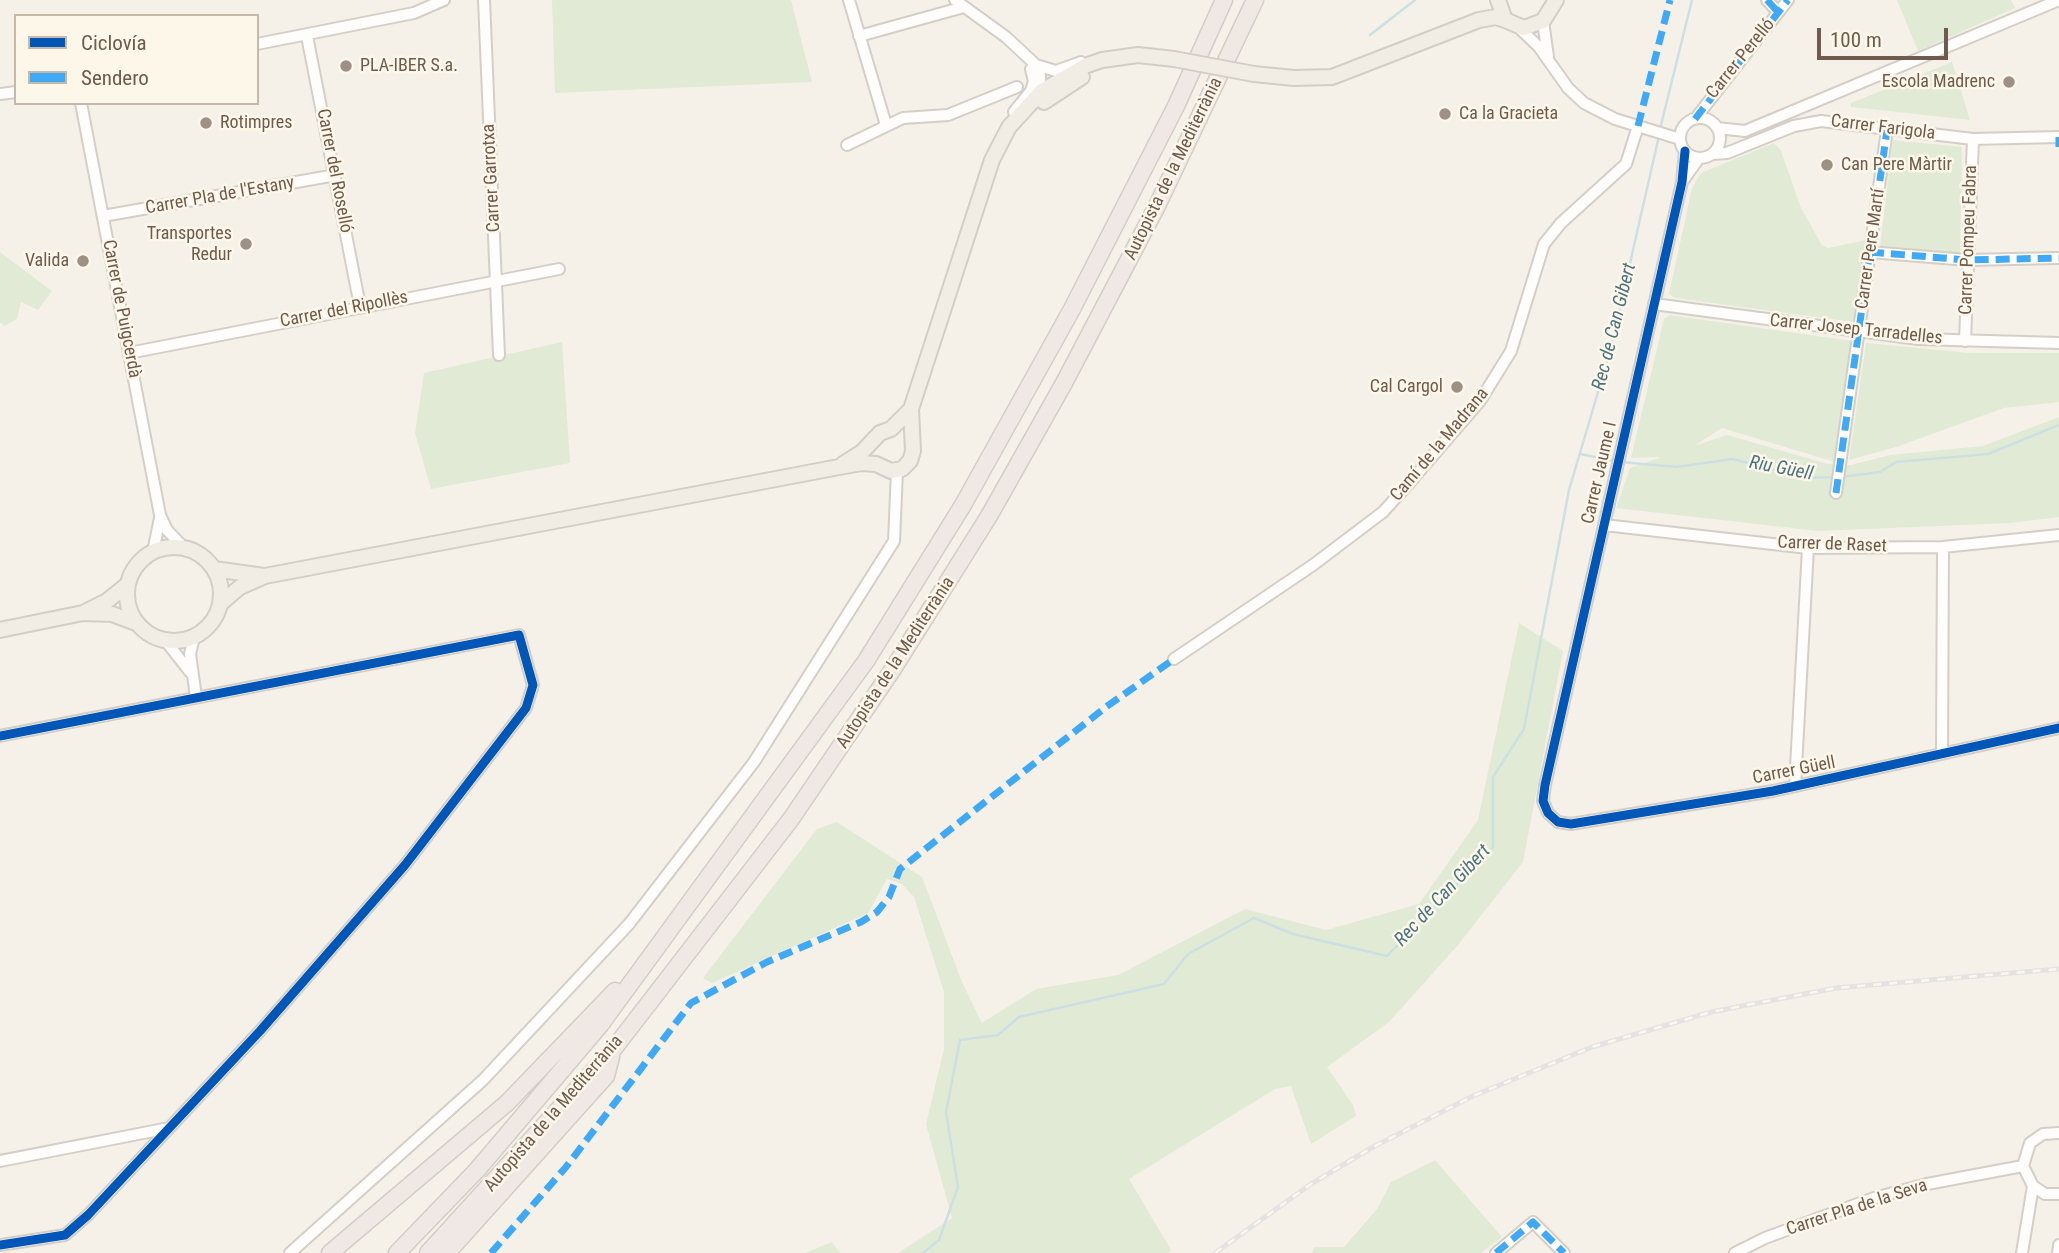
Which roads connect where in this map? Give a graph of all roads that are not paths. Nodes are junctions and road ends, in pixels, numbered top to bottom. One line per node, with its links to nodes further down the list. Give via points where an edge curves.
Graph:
1 (444, 0): 19 (street, via 414,13)
2 (484, 0): 53 (street, Carrer Garrotxa)
3 (849, 0): 20 (street)
4 (1224, 0): 93 (highway, Autopista de la Mediterrània, via 1133,193 963,505 837,705)
5 (1255, 0): 94 (highway, Autopista de la Mediterrània, via 1151,218 989,516 825,771)
6 (1496, 0): 15 (main road); 16 (main road)
7 (1767, 0): 13 (street)
8 (1788, 0): 13 (street, Carrer Perelló)
9 (2022, 0): 14 (street)
10 (2059, 1): 14 (street)
11 (1553, 2): 17 (main road)
12 (959, 3): 20 (street); 23 (street)
13 (1778, 12): 30 (street, Carrer Perelló)
14 (2028, 13): 33 (street, via 1745,131)
15 (1479, 20): 16 (main road); 24 (main road, bridge, via 1332,77 1254,74)
16 (1505, 20): 18 (main road)
17 (1543, 21): 18 (main road); 25 (street)
18 (1519, 28): 25 (street)
19 (307, 36): 21 (street); 45 (street, Carrer del Roselló)
20 (859, 36): 31 (street)
21 (259, 44)
22 (1138, 55): 24 (main road); 26 (street, via 1098,56 1056,71); 28 (main road, via 1085,66)
23 (1026, 56): 26 (street); 41 (street, via 1033,73 1031,91 1004,127)
24 (1167, 59): 38 (main road, via 1118,64 1078,78 1043,102)
25 (1548, 60): 32 (street, via 1584,103)
26 (1036, 65): 28 (street)
27 (1017, 87): 31 (street, via 948,115 903,118)
28 (1042, 91): 38 (street); 41 (main road, via 1021,111)
29 (81, 105): 48 (street, Carrer de Puigcerdà)
30 (1695, 119): 33 (street, via 1709,120); 35 (street)
31 (886, 125): 39 (street)
32 (1641, 127): 35 (street); 85 (street, Camí de la Madrana, via 1626,164 1544,244 1511,351 1480,401 1411,481 1383,512 1313,565)
33 (1717, 128): 43 (street, via 1719,144)
34 (1887, 130): 37 (street, Carrer Farigola); 43 (street, Carrer Farigola, via 1821,121); 49 (street, Carrer Pere Martí)
35 (1681, 135): 42 (street)
36 (2059, 137): 37 (street, Carrer Farigola); 40 (street)
37 (1973, 139): 51 (street, Carrer Pompeu Fabra)
38 (1010, 141): 46 (main road)
39 (847, 145)
40 (2059, 147)
41 (996, 151): 46 (main road)
42 (1685, 151): 44 (street); 47 (street, Carrer Jaume I)
43 (1713, 154): 44 (street)
44 (1699, 158): 47 (street, Carrer Jaume I)
45 (336, 176): 48 (street, Carrer Pla de l'Estany); 55 (street, Carrer del Roselló)
46 (987, 181): 61 (main road)
47 (1682, 183): 54 (street, Carrer Jaume I)
48 (103, 216): 59 (street, Carrer de Puigcerdà)
49 (1870, 252): 51 (street); 56 (street, Carrer Pere Martí)
50 (2059, 258): 51 (street)
51 (1967, 260): 57 (street, Carrer Pompeu Fabra)
52 (559, 270): 53 (street, Carrer del Ripollès)
53 (497, 281): 55 (street, Carrer del Ripollès); 60 (street, Carrer Garrotxa)
54 (1654, 304): 56 (street, Carrer Josep Tarradelles); 70 (street, Carrer Jaume I)
55 (360, 306): 59 (street, Carrer del Ripollès)
56 (1859, 333): 57 (street, Carrer Josep Tarradelles); 68 (street, Carrer Pere Martí)
57 (1965, 341): 58 (street, Carrer Josep Tarradelles)
58 (2059, 343)
59 (129, 353): 69 (street, Carrer de Puigcerdà)
60 (499, 355)
61 (911, 409): 62 (main road); 63 (main road)
62 (891, 429): 63 (main road, via 903,432); 64 (main road)
63 (911, 441): 67 (main road, via 912,457)
64 (873, 442): 65 (main road, via 871,454); 66 (main road)
65 (876, 464): 66 (main road); 67 (main road)
66 (839, 467): 77 (main road)
67 (897, 471): 104 (street, via 894,541 754,762 629,924 483,1080)
68 (1836, 493)
69 (160, 515): 73 (street, Carrer de Puigcerdà); 75 (street, Carrer de Puigcerdà)
70 (1604, 525): 74 (street, Carrer de Raset); 92 (street, Carrer Jaume I)
71 (2059, 535): 72 (street, Carrer de Raset)
72 (1943, 547): 74 (street, Carrer de Raset); 90 (street)
73 (184, 548): 75 (main road); 76 (main road)
74 (1808, 548): 91 (street)
75 (153, 552): 78 (main road, via 137,565)
76 (214, 569): 77 (main road); 79 (main road)
77 (265, 576): 79 (main road, via 240,587)
78 (128, 584): 80 (main road); 81 (main road)
79 (220, 604): 83 (main road, via 208,628)
80 (83, 613): 81 (main road, via 112,614); 82 (main road)
81 (136, 623): 84 (main road)
82 (0, 630)
83 (194, 637): 84 (main road); 86 (street)
84 (165, 640): 86 (street)
85 (1174, 659)
86 (190, 672): 87 (street)
87 (195, 697): 89 (street); 95 (street, via 519,635 533,685 526,708 405,865)
88 (2059, 728): 90 (street, Carrer Güell)
89 (0, 736)
90 (1942, 753): 91 (street, Carrer Güell)
91 (1795, 786): 92 (street, Carrer Güell, via 1572,824 1552,818)
92 (1543, 801)
93 (643, 967): 105 (highway, via 507,1102); 106 (highway, Autopista de la Mediterrània, via 601,1024 486,1159)
94 (612, 1051): 107 (highway, Autopista de la Mediterrània); 108 (highway, via 606,1076)
95 (170, 1128): 97 (street); 101 (street, via 65,1235)
96 (2059, 1133): 98 (street, via 2043,1134 2030,1143)
97 (0, 1161)
98 (2023, 1166): 99 (street); 110 (street, Carrer Pla de la Seva, via 1874,1198)
99 (2033, 1186): 100 (street, via 2045,1194); 111 (street)
100 (2059, 1195)
101 (0, 1245)
102 (2059, 1245): 112 (street)
103 (1504, 1251): 109 (street, via 1533,1222)
104 (290, 1253)
105 (330, 1253)
106 (397, 1253)
107 (428, 1253)
108 (447, 1253)
109 (1564, 1253)
110 (1735, 1253)
111 (2022, 1253)
112 (2058, 1253)

